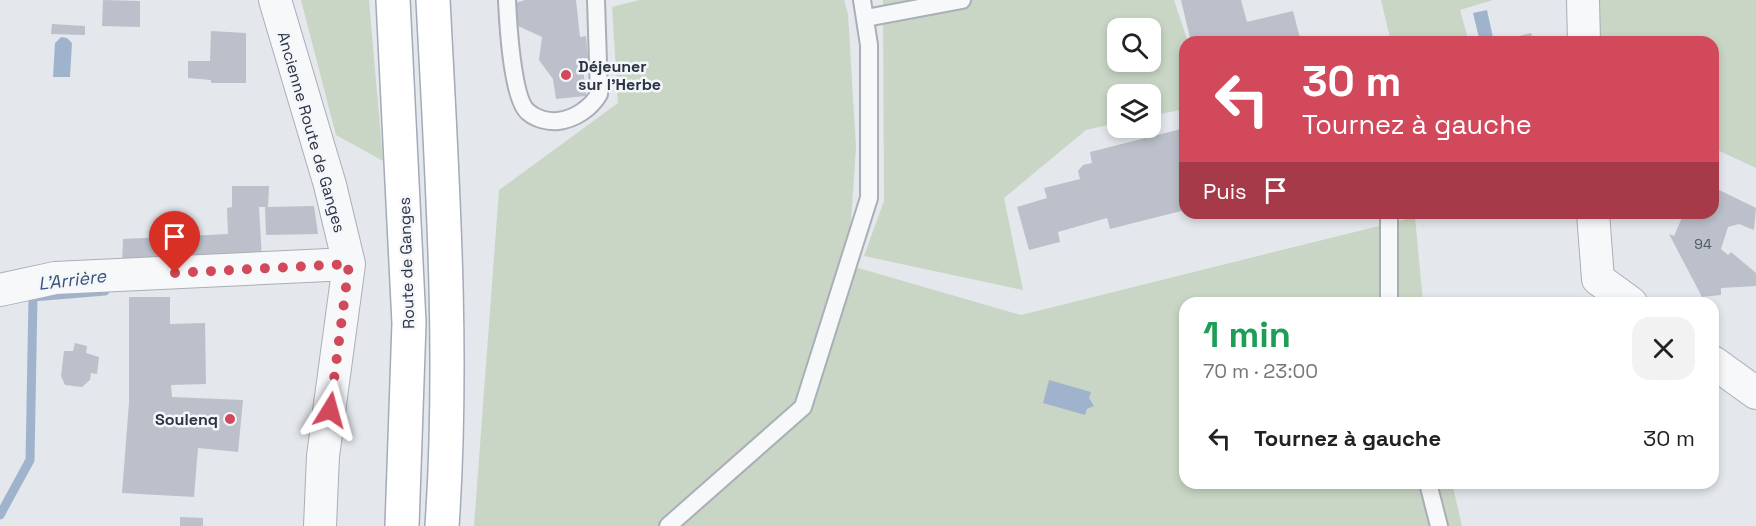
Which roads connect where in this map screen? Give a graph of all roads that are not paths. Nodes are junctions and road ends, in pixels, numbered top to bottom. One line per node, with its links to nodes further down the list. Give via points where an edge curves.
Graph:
1 (275, 0): 13 (street, Ancienne Route de Ganges, via 330,185)
2 (393, 0): 21 (main road, Route de Ganges, via 409,323)
3 (433, 0): 22 (main road, via 444,213)
4 (507, 0): 5 (lane, via 519,97 526,112 555,121 570,119 599,94)
5 (596, 0)
6 (862, 0): 9 (lane)
7 (962, 0): 9 (lane)
8 (1582, 0): 10 (street)
9 (866, 18): 23 (lane, via 869,198 803,407)
10 (1584, 36)
11 (1389, 219): 15 (lane)
12 (1593, 219): 16 (street, via 1598,279)
13 (349, 264): 14 (street, via 55,278); 20 (street, via 323,456)
14 (0, 290)
15 (1389, 297)
16 (1623, 297)
17 (1719, 366): 18 (street)
18 (1756, 393)
19 (1430, 489): 24 (lane)
20 (320, 526)
21 (402, 526)
22 (442, 526)
23 (668, 526)
24 (1439, 526)

